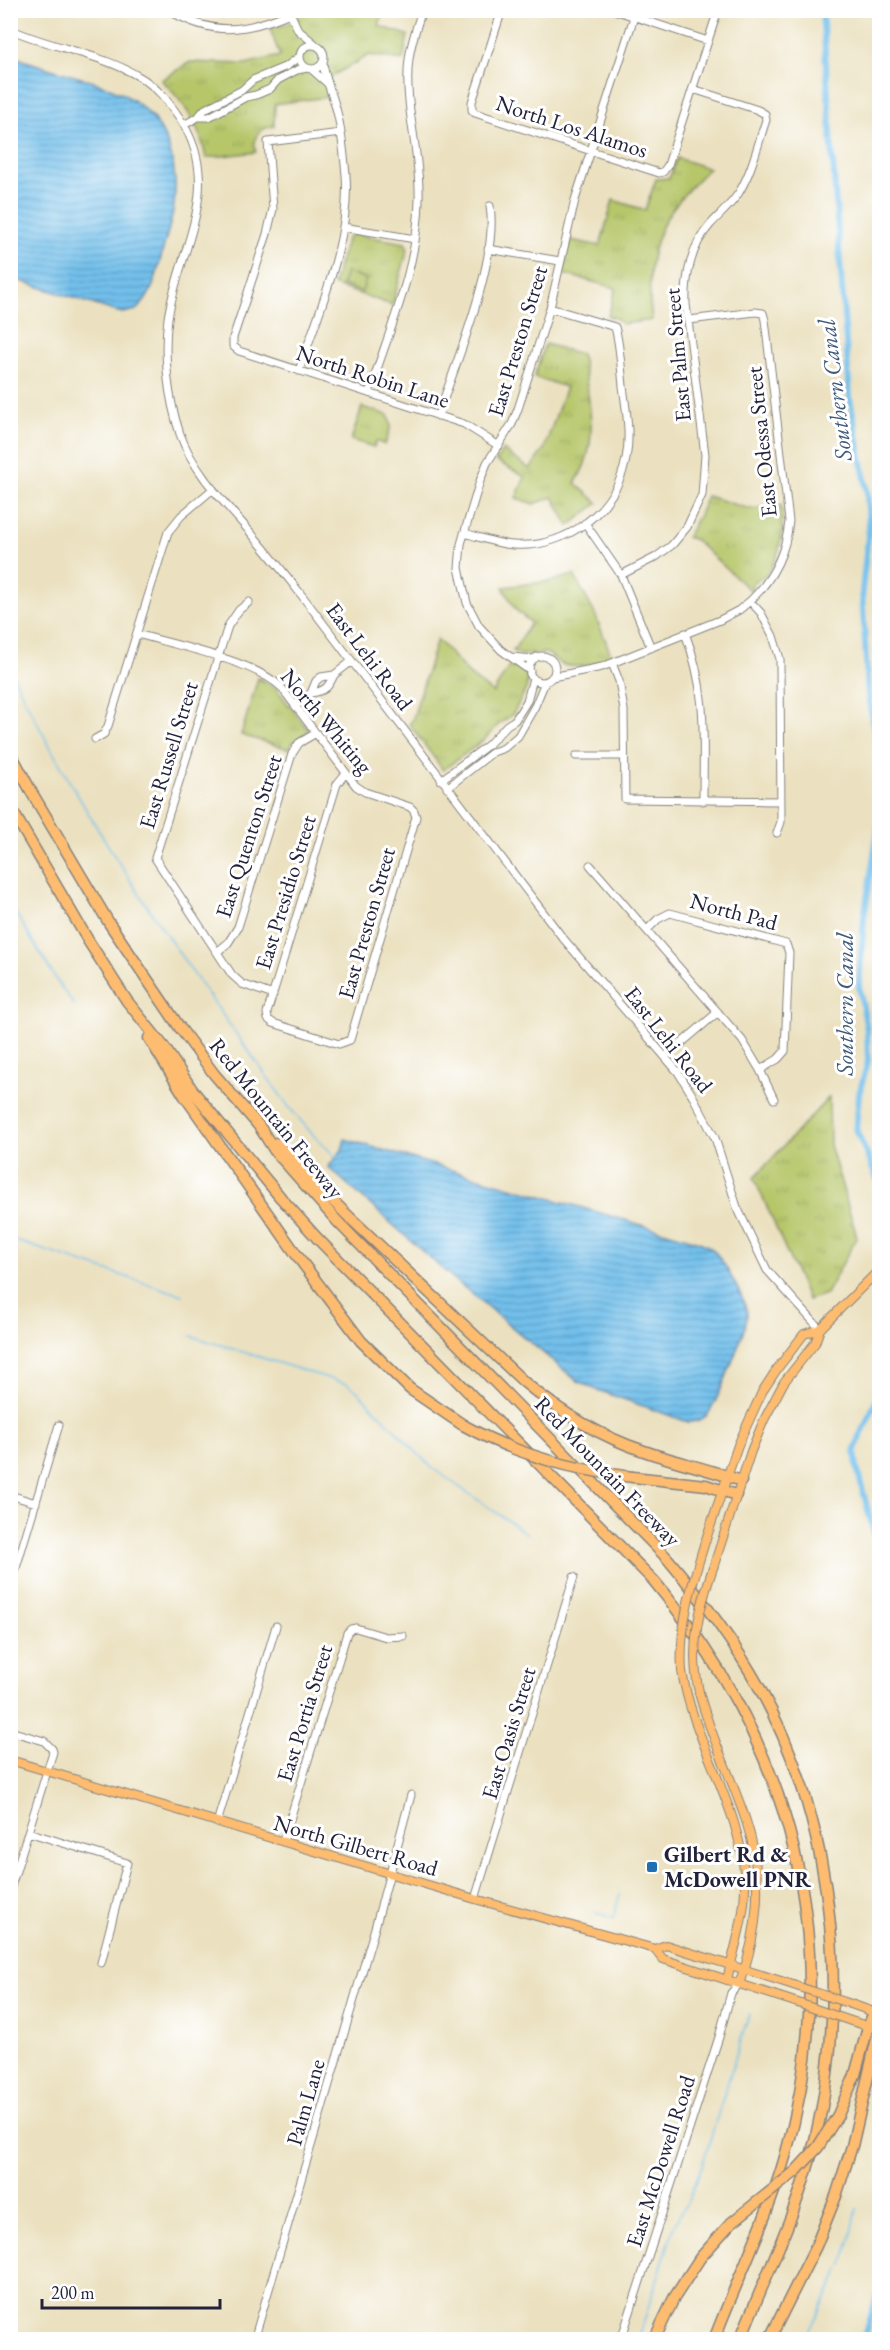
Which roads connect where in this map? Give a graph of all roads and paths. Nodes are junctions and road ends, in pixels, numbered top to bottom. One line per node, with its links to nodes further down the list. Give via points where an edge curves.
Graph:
1 (168, 10): 6 (street, via 195,24 225,30 259,26)
2 (422, 10): 25 (street, via 411,47 408,76 419,182)
3 (502, 10): 22 (street, North Los Alamos, via 472,110)
4 (614, 10): 7 (street)
5 (718, 10): 10 (street)
6 (290, 12): 9 (street)
7 (634, 17): 10 (street); 22 (street, East Preston Street)
8 (10, 29): 20 (street, East Lehi Road, via 140,76 162,94)
9 (298, 30): 11 (street); 12 (street)
10 (708, 41): 17 (street)
11 (315, 44): 12 (street); 13 (street, via 324,52)
12 (301, 53): 14 (street, via 302,63); 15 (street, via 272,74)
13 (323, 63): 14 (street); 16 (street)
14 (309, 69): 16 (street); 18 (street, via 297,70)
15 (253, 80): 18 (street); 19 (street)
16 (328, 84): 21 (street)
17 (693, 89): 22 (street, North Los Alamos, via 663,172); 29 (street, East Palm Street, via 765,114 766,120 743,184 695,249 686,292)
18 (261, 93): 19 (street, via 209,117)
19 (198, 117): 20 (street)
20 (184, 125): 34 (street, East Lehi Road, via 198,160 200,195 169,315 168,381 181,436)
21 (341, 133): 24 (street, via 346,177); 30 (street, North Robin Lane, via 268,142 273,209 233,338 233,346 239,351)
22 (590, 151): 27 (street, East Preston Street)
23 (490, 206): 26 (street)
24 (343, 227): 25 (street); 30 (street)
25 (416, 239): 31 (street)
26 (488, 249): 27 (street); 32 (street, via 478,293)
27 (560, 261): 28 (street, East Preston Street)
28 (550, 308): 33 (street, East Preston Street, via 518,409); 35 (street, via 615,327 628,429 627,458 613,494)
29 (688, 320): 37 (street, East Palm Street, via 705,455 702,495 687,527 672,544); 38 (street, East Odessa Street, via 763,313 789,521 780,560)
30 (299, 371): 31 (street, North Robin Lane)
31 (369, 393): 32 (street, North Robin Lane)
32 (438, 416): 33 (street, North Robin Lane, via 473,428)
33 (499, 446): 36 (street, East Preston Street, via 483,473)
34 (213, 489): 41 (street, via 168,532); 46 (street, East Lehi Road, via 270,555)
35 (585, 523): 36 (street, via 557,539 524,545 505,544); 37 (street)
36 (464, 532): 43 (street, East Preston Street, via 459,568 467,603 485,635)
37 (621, 575): 42 (street)
38 (750, 601): 40 (street, East Odessa Street, via 729,615); 67 (street, via 773,636 780,659)
39 (249, 602): 44 (street, East Russell Street, via 231,619)
40 (685, 633): 42 (street, East Odessa Street); 66 (street, via 702,692)
41 (137, 634): 44 (street, North Whiting); 58 (street, via 108,726)
42 (651, 648): 47 (street, East Odessa Street)
43 (511, 657): 45 (street); 50 (street, East Preston Street)
44 (218, 658): 55 (street, North Whiting, via 266,675); 73 (street, East Russell Street, via 155,858)
45 (534, 659): 48 (street, via 546,657); 50 (street)
46 (352, 662): 51 (street); 64 (street, East Lehi Road)
47 (612, 663): 49 (street, East Odessa Street); 62 (street, via 622,694)
48 (554, 665): 49 (street); 52 (street)
49 (573, 673): 52 (street, East Odessa Street)
50 (531, 674): 53 (street, via 538,682); 57 (street, via 531,693 521,712)
51 (334, 675): 54 (street, via 321,677); 54 (street, via 328,688)
52 (552, 677): 53 (street)
53 (545, 682): 59 (street, via 518,736)
54 (311, 693): 55 (street)
55 (295, 705): 56 (street, North Whiting)
56 (316, 733): 63 (street, North Whiting); 73 (street, East Quenton Street, via 300,743 292,754 238,927)
57 (498, 733): 59 (street); 64 (street)
58 (95, 739)
59 (509, 744): 65 (street)
60 (10, 752): 81 (highway, Red Mountain Freeway, via 109,923 180,1028)
61 (576, 756): 62 (street)
62 (624, 756): 66 (street, via 625,799)
63 (346, 773): 69 (street, North Whiting, via 365,792 410,807); 74 (street, East Presidio Street, via 337,784)
64 (441, 780): 65 (street, East Lehi Road)
65 (447, 788): 78 (street, East Lehi Road, via 562,937)
66 (703, 801): 67 (street)
67 (781, 801): 70 (street)
68 (10, 807): 75 (highway, Red Mountain Freeway)
69 (416, 817): 77 (street, East Preston Street, via 350,1040 339,1044)
70 (777, 833)
71 (590, 865): 72 (street)
72 (647, 930): 76 (street); 79 (street, North Pad, via 670,912 786,944 789,953 785,1051)
73 (217, 952): 74 (street, via 242,984)
74 (273, 995): 77 (street, East Presidio Street, via 267,1013)
75 (127, 1001): 87 (highway, bridge, via 184,1095 301,1261 354,1332 410,1389 499,1444 555,1464 706,1485); 117 (highway, Red Mountain Freeway, via 193,1091 317,1238 654,1581 720,1671 762,1750 787,1817 804,1899 808,2021 803,2069 785,2157)
76 (718, 1012): 78 (street); 79 (street, via 742,1040)
77 (273, 1023)
78 (665, 1057): 83 (street, East Lehi Road, via 691,1093 715,1138 737,1207 766,1270)
79 (760, 1070): 80 (street)
80 (774, 1099)
81 (259, 1126): 85 (highway, via 345,1213 548,1401 629,1446); 118 (highway, Red Mountain Freeway, via 275,1151 337,1221 667,1558 711,1611 759,1686 784,1740 802,1789 825,1880 832,1933 833,2001 824,2093 809,2163)
82 (879, 1269): 83 (main road, East McDowell Road)
83 (820, 1329): 85 (main road, East McDowell Road, via 804,1334 762,1392); 86 (main road, East McDowell Road, via 815,1343 772,1402)
84 (59, 1425): 90 (street)
85 (727, 1476): 86 (highway); 87 (main road, East McDowell Road)
86 (741, 1481): 89 (main road, East McDowell Road)
87 (723, 1491): 89 (highway); 107 (main road, East McDowell Road, bridge, via 684,1616 681,1652 691,1712 729,1812 743,1864 744,1903)
88 (10, 1495): 90 (street)
89 (736, 1495): 108 (main road, East McDowell Road, bridge, via 701,1604 695,1662 705,1715 747,1822 756,1860 757,1901)
90 (36, 1503): 92 (street)
91 (574, 1577): 104 (street, East Oasis Street)
92 (10, 1588)
93 (276, 1626): 99 (street)
94 (404, 1636): 101 (street, East Portia Street, via 351,1629 347,1633)
95 (10, 1731): 97 (street, via 50,1746 53,1752)
96 (10, 1760): 97 (main road, North Gilbert Road)
97 (47, 1771): 99 (main road, North Gilbert Road); 100 (street)
98 (411, 1795): 102 (street, Palm Lane)
99 (216, 1823): 101 (main road, North Gilbert Road)
100 (28, 1832): 103 (street); 106 (street, via 127,1863)
101 (283, 1842): 102 (main road, North Gilbert Road)
102 (389, 1874): 104 (main road, North Gilbert Road); 114 (street, Palm Lane)
103 (10, 1890)
104 (475, 1899): 105 (main road, North Gilbert Road)
105 (655, 1949): 107 (main road, North Gilbert Road, via 666,1946); 109 (main road, North Gilbert Road, via 663,1959)
106 (101, 1963)
107 (730, 1965): 108 (main road, North Gilbert Road); 109 (main road, East McDowell Road)
108 (745, 1969): 110 (main road, East McDowell Road); 112 (main road, North Gilbert Road, bridge)
109 (727, 1980): 110 (main road, North Gilbert Road); 111 (street, East McDowell Road)
110 (739, 1984): 111 (street, East McDowell Road); 113 (main road, North Gilbert Road, bridge)
111 (731, 1993): 115 (street, East McDowell Road)
112 (877, 2013): 113 (highway)
113 (875, 2029): 116 (highway, bridge, via 842,2108 818,2147 796,2171 731,2223 700,2258 674,2298); 119 (highway, via 852,2146 836,2196)
114 (254, 2340)
115 (621, 2340)
116 (654, 2340)
117 (714, 2340)
118 (740, 2340)
119 (769, 2340)

